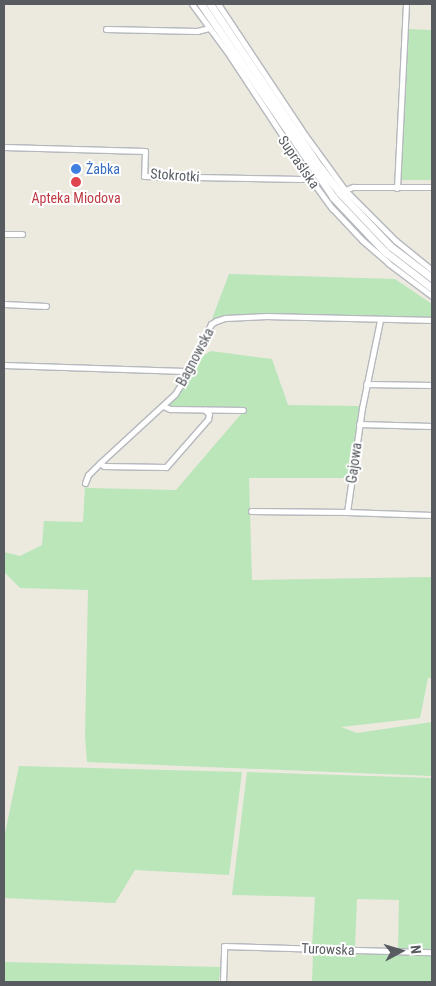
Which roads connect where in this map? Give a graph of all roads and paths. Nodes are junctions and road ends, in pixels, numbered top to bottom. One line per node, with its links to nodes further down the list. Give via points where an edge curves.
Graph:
1 (192, 4): 6 (street, Supraślska)
2 (201, 4): 17 (main road, via 333,197 384,251)
3 (210, 4): 16 (main road, via 339,192 390,246)
4 (218, 4): 12 (street, Supraślska)
5 (406, 4): 11 (street)
6 (209, 28): 7 (street, via 198,31); 9 (street, Supraślska)
7 (106, 29)
8 (4, 147): 9 (street, Stokrotki, via 145,151 144,176 301,180)
9 (308, 177): 18 (street, Supraślska, via 362,240)
10 (432, 187): 11 (street)
11 (397, 188): 12 (street, via 353,187)
12 (345, 190): 15 (street, Supraślska, via 383,230)
13 (4, 234): 14 (street)
14 (22, 234)
15 (432, 270)
16 (432, 278)
17 (432, 288)
18 (432, 296)
19 (4, 304): 20 (street)
20 (46, 306)
21 (380, 320): 22 (street, Bagnowska); 24 (street, Bagnowska, via 267,316 225,318 211,324); 25 (street, Gajowa)
22 (432, 320)
23 (4, 365): 24 (street)
24 (188, 373): 27 (street, Bagnowska)
25 (366, 384): 26 (street); 30 (street, Gajowa)
26 (432, 385)
27 (163, 406): 28 (street); 32 (street, Bagnowska)
28 (205, 410): 29 (street); 32 (street, via 209,414 208,419 166,467 104,466)
29 (243, 410)
30 (359, 424): 31 (street); 35 (street, Gajowa)
31 (432, 426)
32 (100, 463): 33 (street, Bagnowska)
33 (85, 482)
34 (251, 511): 35 (street)
35 (347, 512): 36 (street)
36 (432, 515)
37 (432, 952): 38 (street, Turowska, via 224,946)
38 (223, 982)

